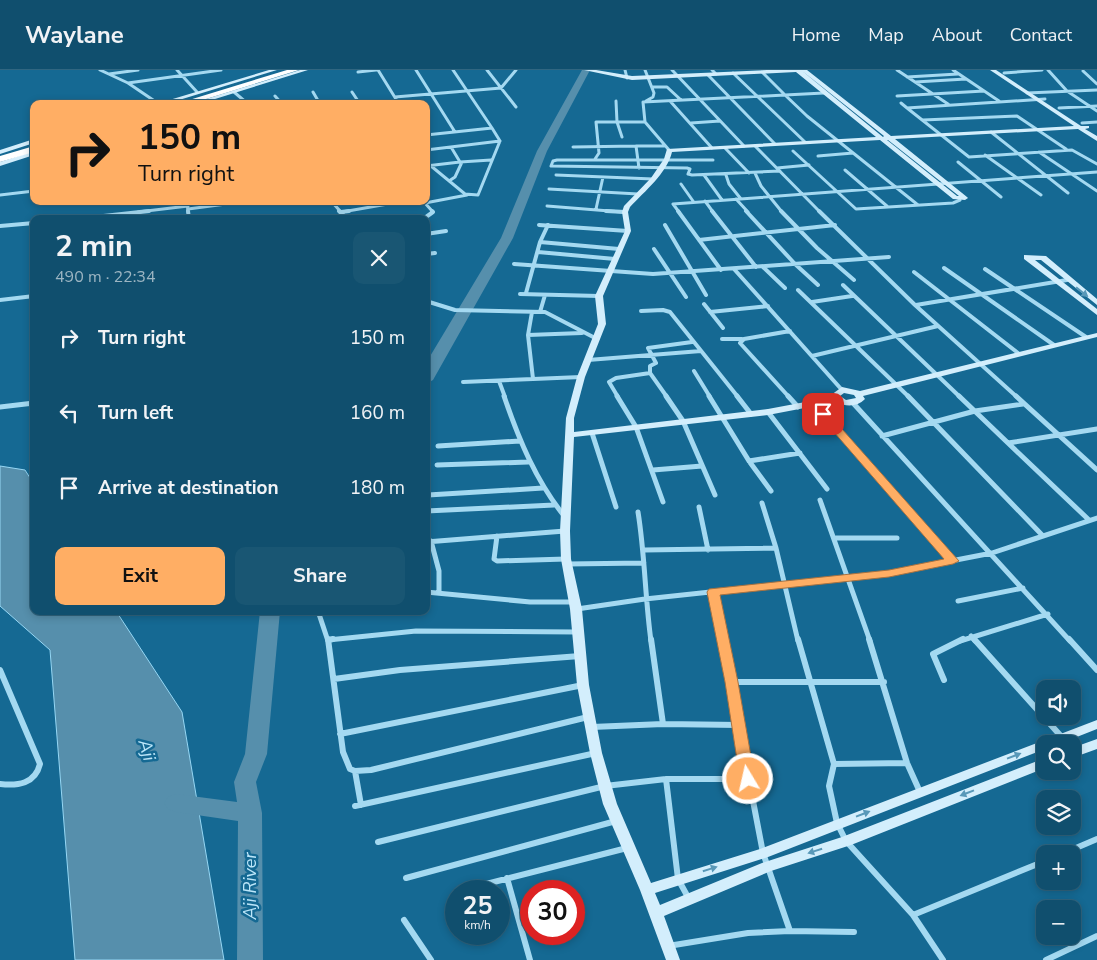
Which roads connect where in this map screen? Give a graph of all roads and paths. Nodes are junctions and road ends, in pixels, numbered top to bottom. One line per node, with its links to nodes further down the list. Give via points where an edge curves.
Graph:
1 (100, 70): 33 (street)
2 (138, 70): 33 (street)
3 (177, 70): 36 (street)
4 (221, 70): 36 (street)
5 (274, 70): 50 (street)
6 (282, 70): 68 (highway)
7 (295, 70): 69 (highway)
8 (305, 70): 51 (street)
9 (377, 70): 28 (street); 63 (street)
10 (416, 70): 57 (street)
11 (453, 70): 47 (street)
12 (488, 70): 46 (street)
13 (516, 70): 46 (street)
14 (587, 70): 39 (street)
15 (625, 70): 39 (street)
16 (645, 70): 40 (street)
17 (672, 70): 37 (street)
18 (694, 70): 35 (street)
19 (797, 70): 20 (street); 29 (street); 54 (street)
20 (805, 70): 105 (street)
21 (897, 70): 38 (street)
22 (952, 70): 34 (street)
23 (993, 70): 62 (street)
24 (1042, 70): 30 (street)
25 (1048, 70): 49 (street)
26 (754, 71): 29 (street); 32 (street)
27 (1083, 71): 44 (street)
28 (358, 72)
29 (762, 72): 58 (street)
30 (1002, 72): 62 (street)
31 (712, 73): 32 (street); 35 (street); 64 (street)
32 (733, 73): 60 (street)
33 (108, 74): 43 (street)
34 (959, 74): 38 (street); 41 (street)
35 (700, 75): 37 (street)
36 (182, 76): 43 (street); 50 (street)
37 (679, 76): 40 (street); 65 (street)
38 (906, 77): 42 (street)
39 (627, 78): 40 (street)
40 (649, 78): 45 (street)
41 (967, 79): 42 (street); 48 (street)
42 (915, 82): 56 (street)
43 (128, 83): 66 (street)
44 (1097, 84)
45 (652, 87): 77 (street, via 667,87); 80 (street, via 652,97)
46 (501, 88): 47 (street); 85 (street)
47 (466, 91): 57 (street); 96 (street)
48 (984, 91): 56 (street); 79 (street)
49 (1067, 91): 55 (street); 62 (street); 83 (street)
50 (197, 92): 67 (street)
51 (234, 92): 70 (street); 71 (street)
52 (313, 92): 73 (street)
53 (352, 92): 74 (street)
54 (824, 92): 58 (street); 104 (street)
55 (1097, 92)
56 (932, 93): 61 (street); 82 (street)
57 (431, 94): 63 (street); 98 (street)
58 (785, 95): 60 (street); 108 (street)
59 (275, 96): 72 (street)
60 (757, 96): 64 (street); 109 (street)
61 (897, 96)
62 (1036, 96): 79 (street); 87 (street); 95 (street)
63 (395, 97): 75 (street)
64 (729, 98): 65 (street); 110 (street)
65 (700, 99): 77 (street); 90 (street)
66 (153, 100)
67 (172, 100)
68 (181, 100)
69 (194, 100)
70 (207, 100)
71 (243, 100)
72 (278, 100)
73 (318, 100)
74 (357, 100)
75 (397, 100)
76 (616, 100): 91 (street)
77 (681, 100): 78 (street)
78 (670, 101): 80 (street); 94 (street)
79 (999, 101): 82 (street)
80 (643, 102): 92 (street)
81 (900, 103): 86 (street)
82 (948, 105): 86 (street)
83 (1088, 106): 84 (street); 87 (street); 88 (street)
84 (1097, 106)
85 (516, 107)
86 (907, 108): 89 (street)
87 (1059, 108): 95 (street)
88 (1097, 111)
89 (924, 120): 97 (street, via 1017,116); 101 (street)
90 (720, 121): 94 (street); 115 (street)
91 (617, 122): 92 (street); 103 (street); 113 (street, via 596,122)
92 (644, 122): 119 (street)
93 (1097, 122): 95 (street)
94 (691, 123): 120 (street)
95 (1083, 126): 97 (street); 100 (street); 106 (street)
96 (492, 128): 98 (street); 107 (street)
97 (1037, 129): 99 (street); 123 (street)
98 (455, 132): 102 (street)
99 (991, 132): 101 (street); 128 (street)
100 (1097, 133)
101 (943, 134): 105 (street); 130 (street, via 969,157)
102 (430, 135)
103 (622, 138)
104 (879, 138): 105 (street); 108 (street); 162 (street)
105 (887, 138): 163 (street)
106 (1097, 139)
107 (500, 141): 117 (street); 136 (street)
108 (838, 141): 109 (street); 127 (street)
109 (805, 142): 110 (street)
110 (775, 144): 116 (street)
111 (30, 146): 125 (street)
112 (30, 146): 132 (highway)
113 (599, 146): 114 (street); 118 (street); 133 (street, via 600,153)
114 (636, 146): 119 (street); 134 (street)
115 (744, 146): 116 (street); 121 (street)
116 (755, 146): 147 (street)
117 (452, 147): 122 (street); 138 (street)
118 (573, 147)
119 (666, 148): 120 (street); 135 (street)
120 (712, 148): 121 (street)
121 (725, 148): 150 (street)
122 (430, 150)
123 (1067, 150): 126 (street); 141 (street, via 1078,152)
124 (793, 151): 142 (street)
125 (0, 152)
126 (1038, 152): 128 (street); 153 (street)
127 (853, 153): 131 (street); 165 (street)
128 (1018, 153): 130 (street); 157 (street)
129 (30, 154): 140 (street)
130 (985, 155): 158 (street)
131 (818, 156)
132 (0, 157)
133 (595, 159): 134 (street); 145 (street, via 554,160 551,166)
134 (637, 159): 135 (street); 145 (street)
135 (666, 159): 137 (street); 146 (street)
136 (491, 160): 138 (street); 176 (street, via 480,194)
137 (713, 160)
138 (461, 162): 143 (street); 161 (street, via 455,177)
139 (958, 162): 160 (street)
140 (0, 164)
141 (1097, 164)
142 (808, 165): 147 (street); 168 (street)
143 (430, 166)
144 (430, 167): 161 (street)
145 (639, 168): 146 (street)
146 (662, 168): 154 (street, via 689,169 689,175); 159 (street)
147 (778, 169): 151 (street); 174 (street)
148 (845, 170): 166 (street)
149 (1097, 172): 153 (street)
150 (750, 173): 151 (street); 155 (street)
151 (755, 173): 177 (street)
152 (556, 174): 156 (street)
153 (1073, 174): 157 (street); 169 (street)
154 (704, 175): 155 (street); 182 (street)
155 (726, 175): 181 (street)
156 (603, 176): 159 (street); 171 (street)
157 (1044, 176): 158 (street); 172 (street)
158 (1015, 178): 160 (street); 178 (street)
159 (653, 179): 173 (street)
160 (980, 180): 163 (street); 179 (street)
161 (449, 181): 176 (street)
162 (936, 183): 163 (street); 165 (street); 183 (street)
163 (946, 183): 183 (street, via 965,197)
164 (681, 184): 185 (street)
165 (896, 186): 166 (street); 192 (street)
166 (866, 188): 168 (street); 194 (street)
167 (549, 189): 171 (street)
168 (837, 191): 174 (street); 194 (street, via 856,209)
169 (1097, 191)
170 (30, 192): 175 (street)
171 (600, 192): 173 (street); 196 (street)
172 (1068, 192)
173 (638, 194): 198 (street)
174 (803, 194): 177 (street); 207 (street)
175 (0, 195)
176 (468, 195): 184 (street)
177 (769, 196): 181 (street); 209 (street)
178 (1041, 196)
179 (1001, 197)
180 (736, 199): 181 (street); 182 (street); 212 (street)
181 (741, 199)
182 (722, 200): 186 (street)
183 (960, 200): 192 (street)
184 (430, 201)
185 (693, 201): 186 (street); 215 (street, via 678,202 672,206)
186 (705, 201): 214 (street)
187 (188, 205): 195 (street)
188 (212, 205): 195 (street)
189 (335, 205): 197 (street)
190 (382, 205): 197 (street)
191 (427, 205): 202 (street, via 433,212)
192 (918, 205): 194 (street)
193 (547, 206): 196 (street)
194 (888, 207)
195 (188, 208): 199 (street); 200 (street)
196 (596, 209): 198 (street)
197 (341, 212): 201 (street)
198 (625, 212): 211 (street)
199 (117, 215)
200 (189, 215)
201 (344, 215)
202 (429, 215)
203 (30, 223): 208 (street)
204 (540, 225): 205 (street)
205 (548, 225): 211 (street); 216 (street)
206 (665, 225): 235 (street)
207 (834, 225): 209 (street); 223 (street)
208 (0, 226)
209 (799, 228): 212 (street); 224 (street)
210 (446, 231): 213 (street)
211 (628, 231): 221 (street)
212 (766, 232): 214 (street); 226 (street)
213 (430, 233)
214 (733, 236): 215 (street); 228 (street)
215 (699, 240): 232 (street)
216 (540, 242): 218 (street); 221 (street)
217 (654, 249): 237 (street)
218 (538, 252): 221 (street); 227 (street)
219 (435, 253): 220 (street)
220 (430, 254)
221 (617, 254): 234 (street)
222 (888, 257): 223 (street)
223 (868, 258): 224 (street); 261 (street)
224 (831, 261): 226 (street); 238 (street)
225 (514, 264): 227 (street)
226 (795, 264): 229 (street); 241 (street)
227 (532, 266): 234 (street); 246 (street)
228 (756, 267): 229 (street); 233 (street)
229 (763, 267): 243 (street)
230 (944, 268): 250 (street)
231 (985, 269): 244 (street)
232 (721, 270): 233 (street); 235 (street)
233 (734, 270): 262 (street)
234 (610, 271): 237 (street); 252 (street)
235 (691, 272): 237 (street); 249 (street)
236 (914, 272): 256 (street)
237 (668, 273): 254 (street)
238 (854, 280)
239 (1067, 280): 240 (street); 240 (street, via 1041,257 1027,258); 259 (street, one-way to 259)
240 (1056, 282): 244 (street); 267 (street)
241 (818, 285)
242 (843, 286): 253 (street)
243 (785, 288)
244 (1015, 289): 250 (street); 275 (street)
245 (798, 290): 258 (street)
246 (526, 293): 247 (street); 248 (street)
247 (520, 294)
248 (545, 294): 252 (street); 265 (street)
249 (706, 295)
250 (980, 295): 256 (street); 280 (street)
251 (30, 296): 255 (street)
252 (599, 296): 276 (street, via 602,324)
253 (852, 296): 258 (street); 274 (street)
254 (686, 297)
255 (0, 300)
256 (948, 300): 261 (street); 283 (street)
257 (430, 302): 264 (street, via 486,313)
258 (812, 302): 281 (street)
259 (1097, 303)
260 (704, 304): 266 (street)
261 (916, 304): 268 (street)
262 (768, 306): 266 (street); 270 (street)
263 (641, 310): 279 (street, via 670,312)
264 (532, 312): 265 (street); 272 (street)
265 (540, 312): 271 (street, via 550,313)
266 (710, 312): 269 (street)
267 (1097, 313)
268 (938, 326): 274 (street); 287 (street)
269 (724, 328)
270 (790, 331): 277 (street); 285 (street)
271 (583, 333): 272 (street); 276 (street)
272 (528, 335): 292 (street)
273 (1097, 335): 275 (street)
274 (897, 336): 281 (street); 290 (street)
275 (1086, 337): 280 (street)
276 (597, 339): 286 (street)
277 (744, 339): 278 (street); 303 (street, via 740,343)
278 (722, 340)
279 (692, 342): 282 (street); 284 (street, via 648,348)
280 (1054, 345): 283 (street)
281 (856, 347): 285 (street); 295 (street)
282 (701, 351): 284 (street); 307 (street)
283 (1018, 353): 287 (street)
284 (652, 355): 286 (street); 289 (street, via 656,363 650,366)
285 (812, 356): 296 (street)
286 (588, 360): 291 (street)
287 (979, 364): 290 (street); 302 (street)
288 (694, 371): 308 (street)
289 (650, 373): 309 (street); 311 (street, via 609,382)
290 (935, 374): 295 (street); 305 (street)
291 (580, 377): 292 (street); 314 (street)
292 (533, 379): 293 (street)
293 (499, 381): 294 (street); 317 (street)
294 (463, 382)
295 (896, 384): 297 (street); 310 (street)
296 (842, 390): 297 (street); 298 (street, via 836,393)
297 (859, 394): 299 (street, via 861,399)
298 (837, 399): 299 (street); 301 (street)
299 (853, 403): 316 (street)
300 (30, 404): 304 (street)
301 (816, 404): 303 (street); 354 (street)
302 (1023, 404): 305 (street); 315 (street)
303 (798, 407): 306 (street)
304 (0, 408)
305 (975, 411): 310 (street); 318 (street)
306 (768, 412): 307 (street); 320 (street)
307 (751, 414): 308 (street)
308 (721, 417): 309 (street); 321 (street)
309 (683, 421): 311 (street); 324 (street)
310 (932, 423): 316 (street); 345 (street)
311 (636, 428): 313 (street); 325 (street)
312 (1097, 429): 315 (street)
313 (592, 433): 314 (street); 336 (street)
314 (568, 435): 340 (street)
315 (1062, 435): 318 (street); 326 (street)
316 (882, 436): 353 (street)
317 (520, 441): 319 (street); 322 (street)
318 (1008, 443): 342 (street)
319 (438, 446)
320 (800, 453): 321 (street); 328 (street)
321 (749, 461): 329 (street)
322 (528, 462): 323 (street); 327 (street)
323 (437, 465)
324 (702, 466): 325 (street); 331 (street)
325 (654, 470): 333 (street)
326 (1097, 470)
327 (543, 488): 330 (street); 335 (street)
328 (827, 489)
329 (771, 491)
330 (430, 495)
331 (714, 495)
332 (820, 500): 346 (street)
333 (663, 502)
334 (762, 503): 350 (street)
335 (554, 505): 338 (street); 340 (street)
336 (616, 507)
337 (699, 507): 352 (street)
338 (430, 511)
339 (638, 512): 351 (street)
340 (566, 517): 343 (street)
341 (1097, 518): 342 (street)
342 (1089, 520): 345 (street)
343 (565, 531): 344 (street); 355 (street)
344 (497, 536): 348 (street); 355 (street, via 494,559 497,561)
345 (1044, 536): 353 (street)
346 (836, 538): 347 (street); 357 (street)
347 (898, 538)
348 (430, 542)
349 (430, 545): 362 (street, via 439,571)
350 (776, 548): 352 (street); 358 (street)
351 (644, 550): 352 (street); 356 (street)
352 (708, 550)
353 (992, 553): 354 (street); 359 (street)
354 (953, 561): 357 (street)
355 (567, 562): 356 (street); 365 (street)
356 (644, 563): 363 (street)
357 (849, 578): 358 (street); 378 (street)
358 (783, 584): 361 (street); 376 (street)
359 (1023, 588): 364 (street); 366 (street)
360 (430, 592): 362 (street)
361 (713, 592): 363 (street); 377 (street)
362 (439, 593): 365 (street)
363 (645, 599): 365 (street); 381 (street)
364 (958, 601)
365 (575, 606): 368 (street)
366 (1048, 614): 369 (street); 373 (street)
367 (319, 615): 370 (street)
368 (577, 632): 370 (street, via 416,631); 371 (street)
369 (972, 636): 375 (street, via 933,654); 385 (street)
370 (328, 640): 374 (street)
371 (580, 656): 374 (street); 379 (street)
372 (0, 670): 397 (street, via 40,764 39,773 32,780)
373 (1097, 670)
374 (334, 678): 384 (street)
375 (944, 680)
376 (810, 681): 377 (street); 378 (street); 392 (street)
377 (732, 682): 383 (street)
378 (884, 682): 391 (street)
379 (583, 685): 380 (street); 384 (street)
380 (591, 722): 381 (street); 390 (street); 394 (street)
381 (663, 724): 383 (street)
382 (1097, 724): 386 (street)
383 (739, 726): 396 (street)
384 (340, 734): 394 (street, via 346,763)
385 (1059, 735)
386 (1081, 738)
387 (1097, 744): 388 (street)
388 (1081, 746)
389 (1036, 748): 399 (street, one-way to 389)
390 (596, 753): 394 (street, via 358,806); 398 (street)
391 (907, 763): 392 (street); 399 (street)
392 (834, 764): 401 (street, via 829,786)
393 (1036, 767): 403 (street, one-way to 403)
394 (355, 771)
395 (666, 779): 396 (street); 398 (street); 412 (street)
396 (748, 779): 407 (street)
397 (0, 784)
398 (605, 786): 400 (street); 404 (street)
399 (920, 792): 401 (street, one-way to 399)
400 (616, 821): 406 (street); 410 (street)
401 (838, 823): 403 (street); 407 (street)
402 (1097, 839): 405 (street)
403 (846, 841): 409 (street, one-way to 409); 417 (street)
404 (378, 842)
405 (1081, 846)
406 (628, 848): 411 (street); 414 (street)
407 (763, 853): 409 (street); 412 (street, one-way to 407)
408 (1036, 865): 417 (street)
409 (767, 867): 415 (street); 419 (street)
410 (406, 878)
411 (507, 878): 413 (street); 424 (street)
412 (678, 879): 414 (street); 415 (street)
413 (500, 880)
414 (647, 890): 416 (street)
415 (689, 900): 416 (street)
416 (655, 913): 422 (street)
417 (913, 915): 426 (street)
418 (404, 920): 423 (street)
419 (790, 931): 420 (street); 422 (street, via 748,933)
420 (854, 932)
421 (1097, 936): 427 (street)
422 (668, 946): 425 (street)
423 (431, 960)
424 (530, 960)
425 (673, 960)
426 (943, 960)
427 (1046, 960)

